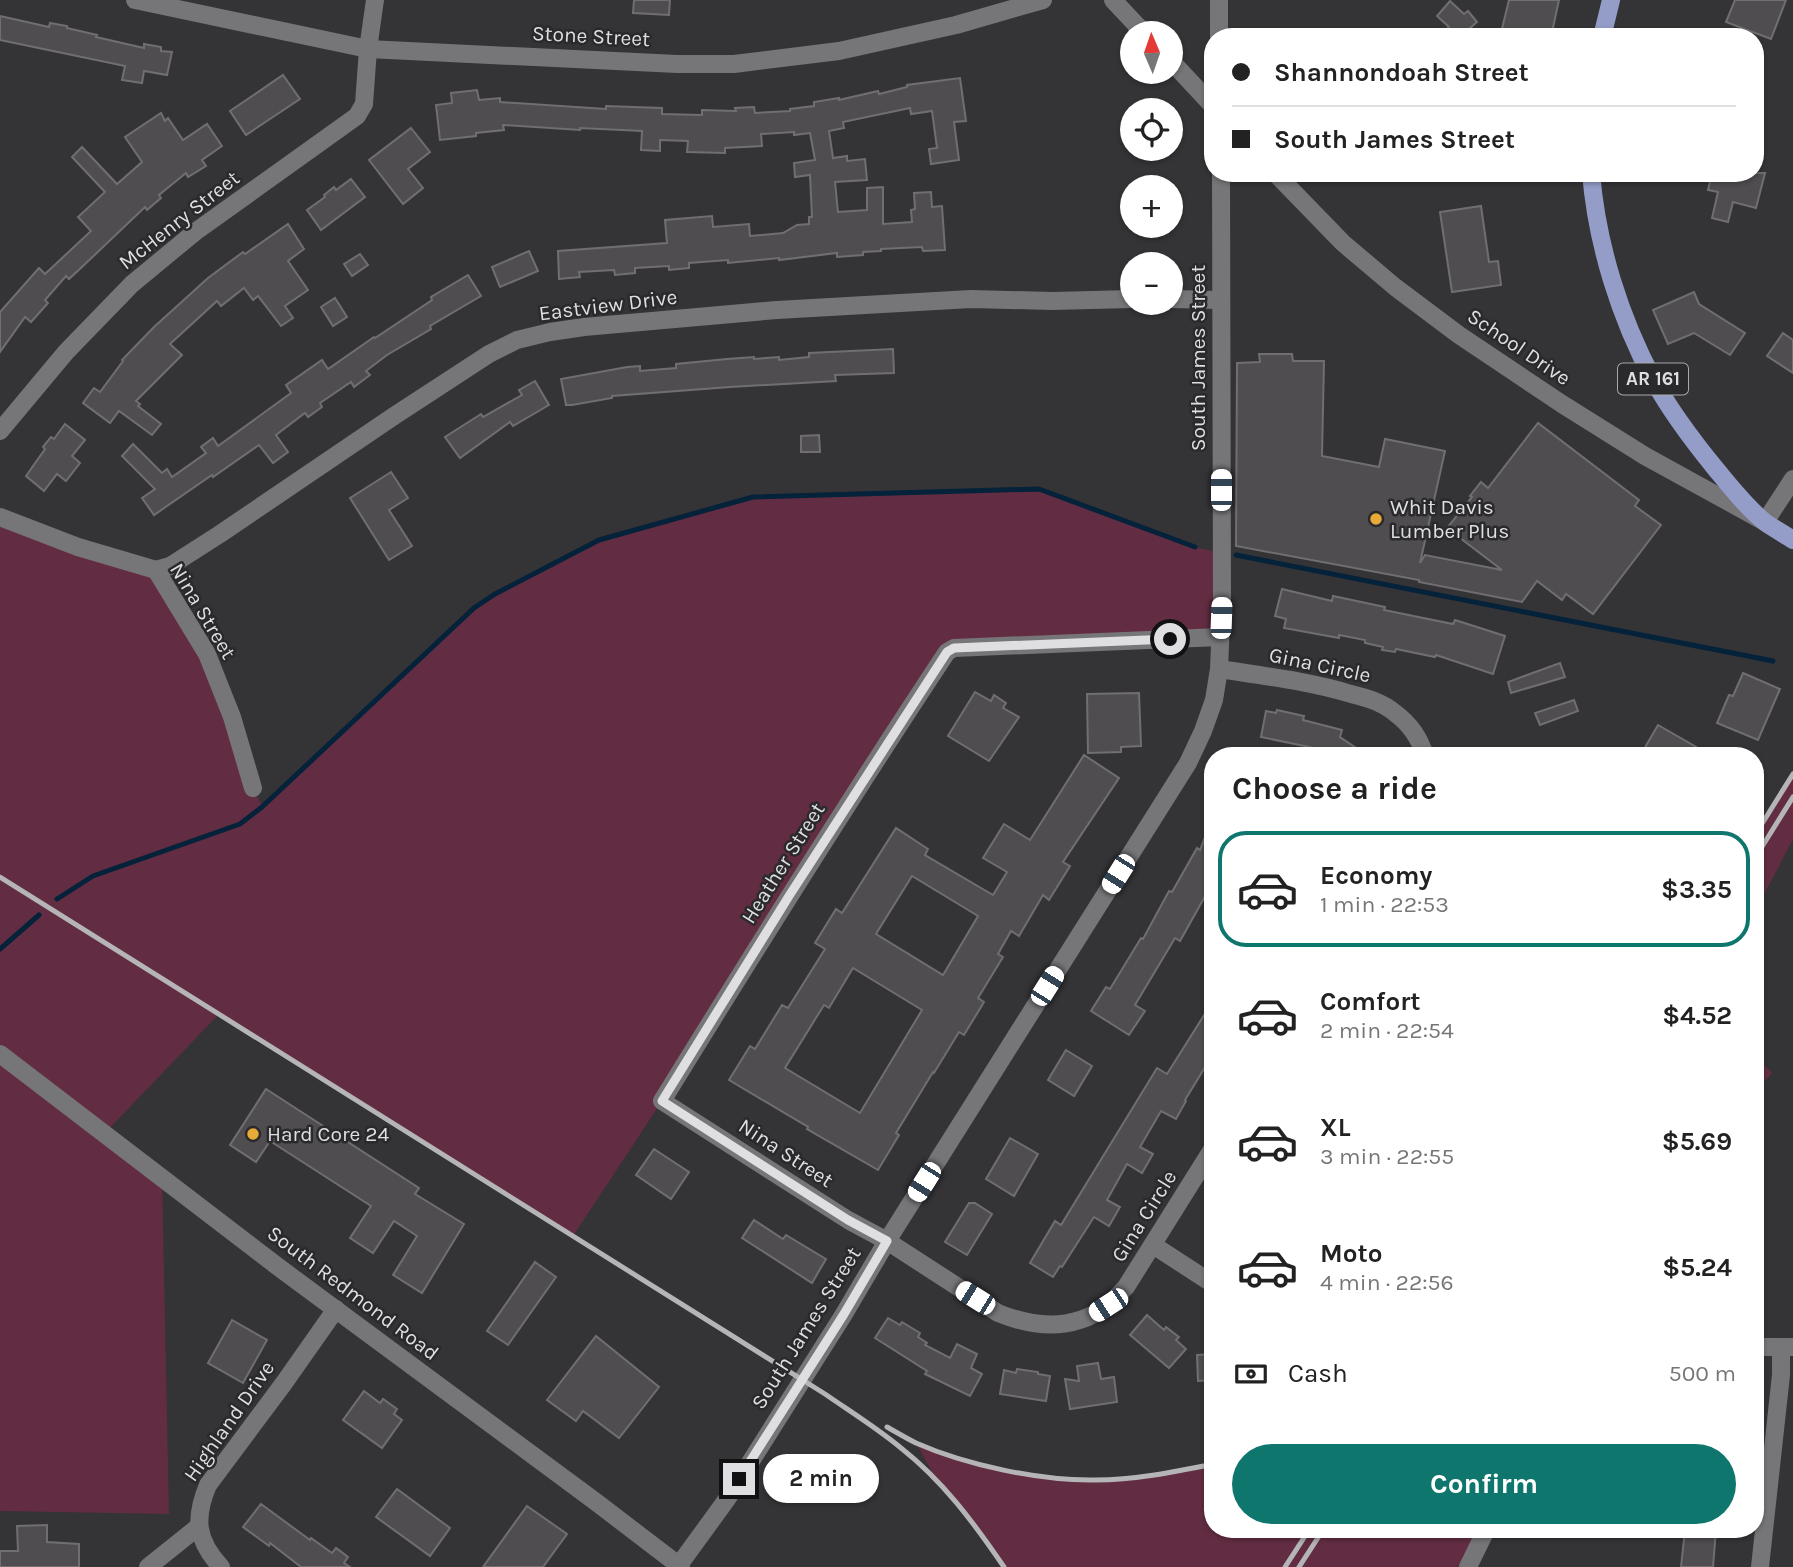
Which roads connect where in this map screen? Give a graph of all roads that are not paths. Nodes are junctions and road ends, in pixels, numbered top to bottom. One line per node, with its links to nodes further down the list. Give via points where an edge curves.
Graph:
1 (135, 0): 10 (street, Stone Street)
2 (375, 0): 10 (street, McHenry Street)
3 (1042, 0): 10 (street, Stone Street, via 839,51 734,64)
4 (1114, 0): 7 (street)
5 (1219, 0): 8 (street)
6 (1611, 0): 9 (main road)
7 (1133, 21)
8 (1219, 28)
9 (1604, 28)
10 (368, 48): 19 (street, McHenry Street, via 364,104 357,116 195,232 132,284 66,352)
11 (1183, 74): 12 (street)
12 (1204, 96)
13 (1221, 182): 18 (street, South James Street)
14 (1284, 182): 22 (street, School Drive, via 1354,252 1459,335 1645,456)
15 (1592, 182): 22 (main road, AR 161, via 1614,285 1654,382 1700,450)
16 (1120, 299): 24 (street, Eastview Drive, via 971,299 790,309 584,327 517,340 170,566)
17 (1183, 299): 18 (street)
18 (1221, 300): 25 (street, South James Street)
19 (0, 431)
20 (1793, 479): 22 (street)
21 (0, 517): 24 (street, Nina Street)
22 (1765, 522): 23 (main road, AR 161)
23 (1793, 540)
24 (156, 570): 28 (street, Nina Street, via 207,654 232,716)
25 (1220, 637): 26 (street, South James Street); 30 (street, Heather Street, via 954,648 947,652)
26 (1219, 669): 27 (street, Gina Circle, via 1317,684 1374,700 1409,726); 32 (street, South James Street, via 1214,700 1188,762)
27 (1423, 747)
28 (253, 788)
29 (0, 1054): 35 (street, South Redmond Road)
30 (662, 1101): 32 (street, Nina Street)
31 (1204, 1163): 33 (street, Gina Circle)
32 (887, 1241): 33 (street, Gina Circle, via 998,1313 1036,1325 1075,1322 1108,1305 1126,1287); 42 (street, South James Street, via 727,1499)
33 (1153, 1245): 34 (street)
34 (1204, 1278)
35 (336, 1308): 38 (street, Highland Drive, via 208,1485); 42 (street, South Redmond Road)
36 (1764, 1346): 37 (street)
37 (1787, 1347): 39 (street)
38 (198, 1527): 43 (street); 44 (street)
39 (1764, 1530)
40 (1482, 1538): 45 (street)
41 (1763, 1538): 46 (street)
42 (680, 1566)
43 (148, 1567)
44 (221, 1567)
45 (1468, 1567)
46 (1760, 1567)

